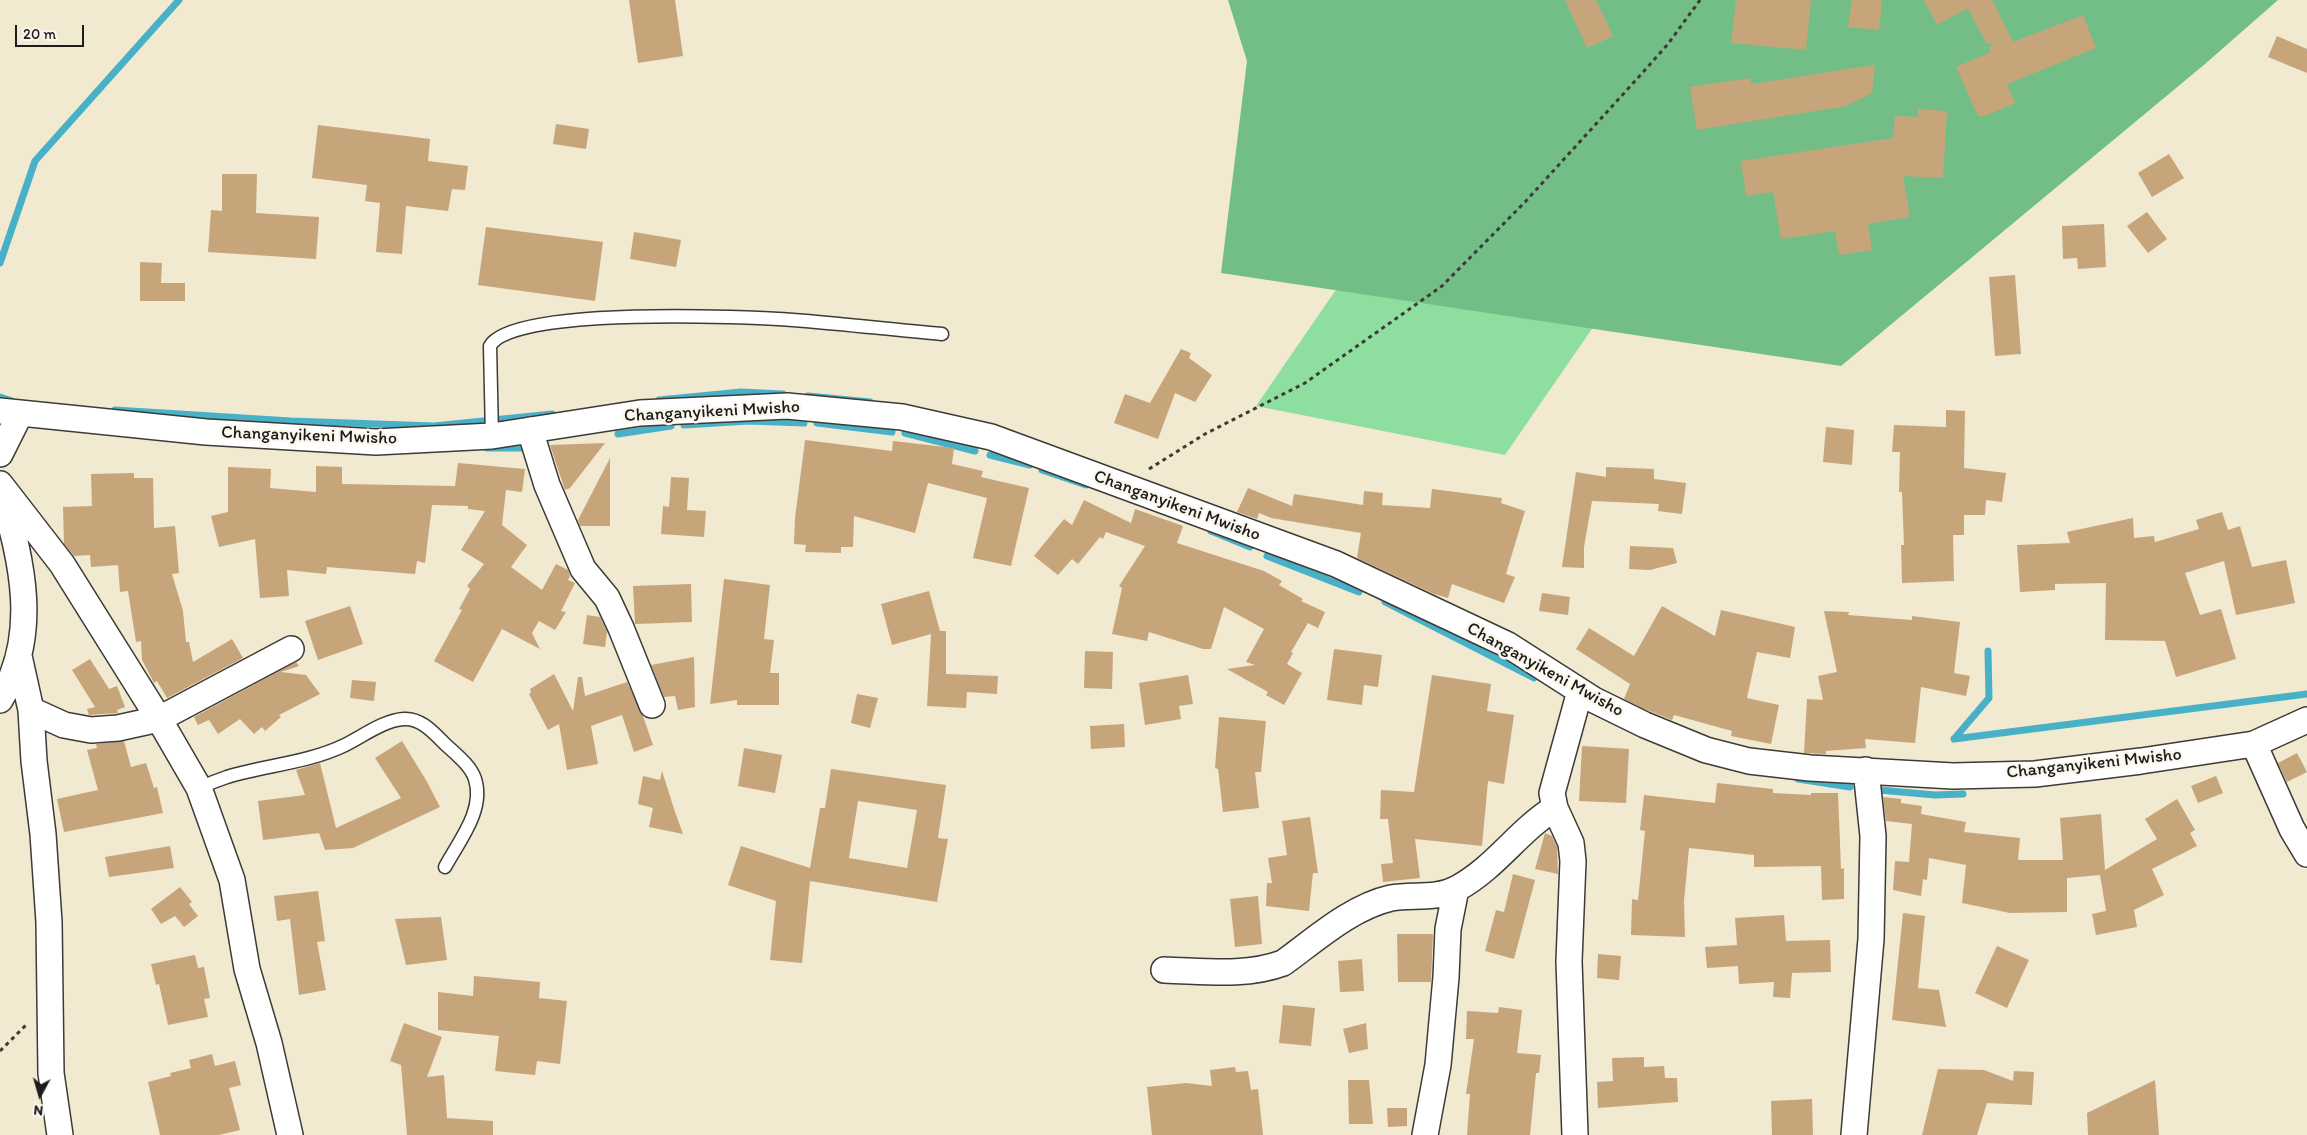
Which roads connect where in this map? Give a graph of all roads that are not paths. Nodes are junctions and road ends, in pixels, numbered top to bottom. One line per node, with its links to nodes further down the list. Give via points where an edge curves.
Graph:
1 (942, 334): 4 (lane, via 732,317 604,316 528,326 492,341 490,346)
2 (10, 413): 4 (street, Changanyikeni Mwisho, via 206,432 376,442); 5 (street)
3 (530, 430): 4 (street, Changanyikeni Mwisho); 9 (street, Changanyikeni Mwisho, via 640,413 787,406 902,417 991,437 1336,564 1508,645); 11 (street, via 547,485 583,569 607,598)
4 (492, 436)
5 (0, 454)
6 (0, 485): 8 (street, via 19,551 24,619); 13 (street, via 62,564)
7 (291, 649): 13 (street)
8 (18, 656): 10 (street, via 10,684); 12 (street)
9 (1580, 691): 16 (street, Changanyikeni Mwisho, via 1645,725 1706,750 1750,761); 18 (street, via 1552,794)
10 (0, 700)
11 (652, 705)
12 (31, 710): 13 (street, via 64,725 91,730); 23 (street, via 49,922 51,1073)
13 (159, 719): 17 (street)
14 (2307, 720): 15 (street, Changanyikeni Mwisho)
15 (2254, 744): 16 (street, Changanyikeni Mwisho, via 2035,774 1953,776); 19 (street, via 2292,829)
16 (1866, 770): 27 (street, via 1873,836 1871,939)
17 (199, 788): 20 (lane, via 227,777 298,762 387,724 404,719 417,721 430,729 466,765 474,778 475,813); 24 (street, via 232,880 247,969 269,1043)
18 (1555, 808): 21 (street, via 1528,828 1474,878); 26 (street, via 1571,843 1573,861 1569,960)
19 (2307, 854)
20 (445, 867)
21 (1456, 889): 22 (street, via 1430,896 1392,898 1369,905 1283,963 1268,969 1238,972); 25 (street, via 1448,929 1438,1065)
22 (1164, 970)
23 (60, 1135)
24 (290, 1135)
25 (1425, 1135)
26 (1575, 1135)
27 (1854, 1135)

